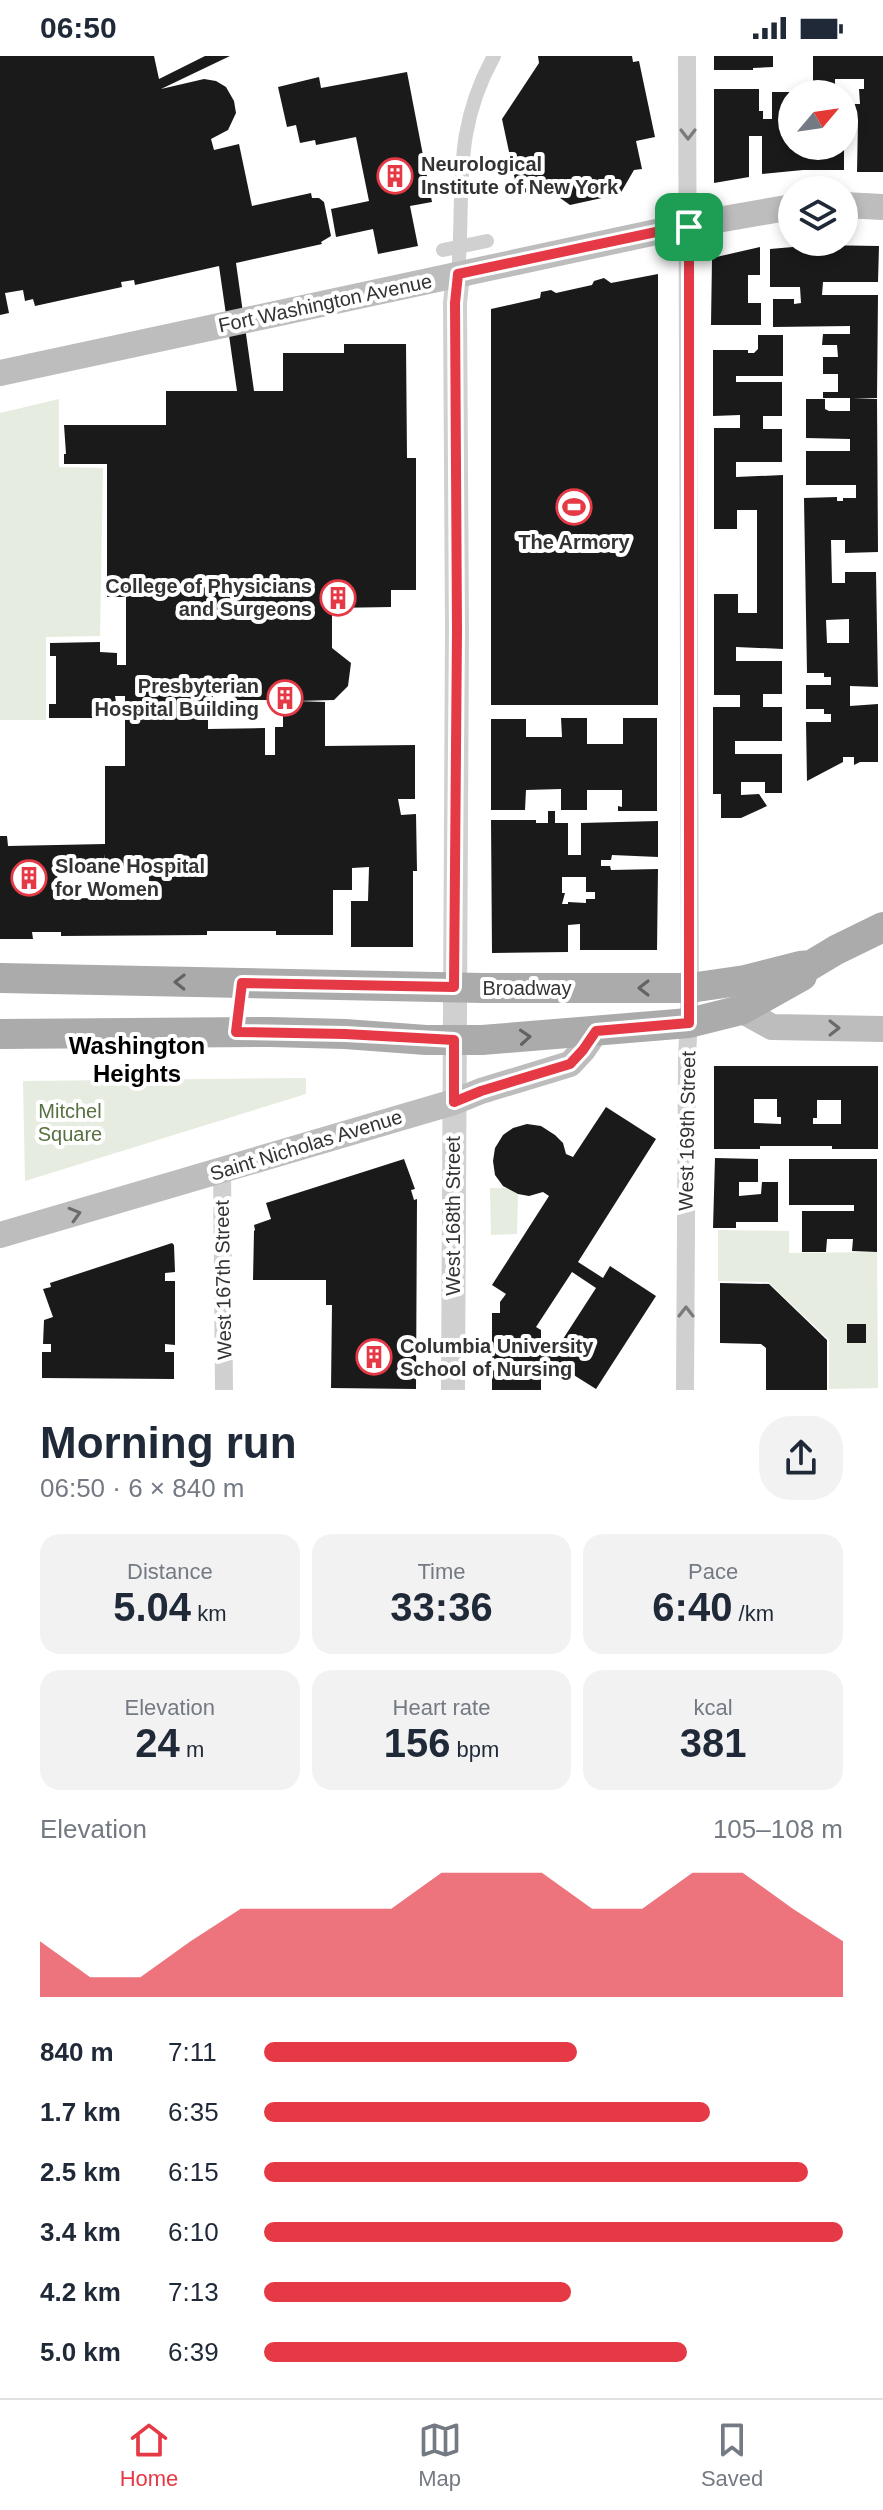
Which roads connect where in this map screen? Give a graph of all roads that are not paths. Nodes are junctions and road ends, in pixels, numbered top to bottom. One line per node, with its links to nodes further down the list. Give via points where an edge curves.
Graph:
1 (494, 56): 8 (street, via 474,97 464,140)
2 (687, 56): 6 (street, West 169th Street, one-way to 6)
3 (858, 206): 4 (main road)
4 (883, 207)
5 (778, 209): 6 (main road, Fort Washington Avenue)
6 (689, 225): 10 (main road, Fort Washington Avenue); 17 (street, West 169th Street)
7 (487, 241): 8 (street)
8 (460, 246): 9 (street); 10 (street)
9 (443, 250)
10 (458, 274): 11 (main road, Fort Washington Avenue); 16 (street, West 168th Street)
11 (0, 373)
12 (883, 927): 13 (main road, Broadway)
13 (811, 965): 17 (main road, Broadway); 18 (main road, Broadway, via 804,975)
14 (0, 978): 15 (main road, Broadway, one-way to 14)
15 (242, 983): 16 (main road, Broadway); 22 (main road)
16 (454, 987): 17 (main road, Broadway, one-way to 16); 24 (street, West 168th Street)
17 (690, 988): 19 (street, West 169th Street)
18 (741, 1010): 19 (main road, Broadway); 20 (main road, one-way to 20, via 772,1027)
19 (689, 1023): 21 (main road, Broadway); 30 (street, West 169th Street, one-way to 19)
20 (883, 1029)
21 (596, 1031): 24 (main road, Broadway, one-way to 21); 25 (main road, Saint Nicholas Avenue, via 570,1064)
22 (236, 1032): 23 (main road, Broadway); 24 (main road, Broadway)
23 (0, 1034)
24 (454, 1040): 25 (street, West 168th Street)
25 (454, 1102): 26 (main road, Saint Nicholas Avenue); 29 (street, West 168th Street)
26 (222, 1171): 27 (main road, Saint Nicholas Avenue, one-way to 26); 28 (street, West 167th Street)
27 (0, 1235)
28 (224, 1390)
29 (453, 1390)
30 (685, 1390)

